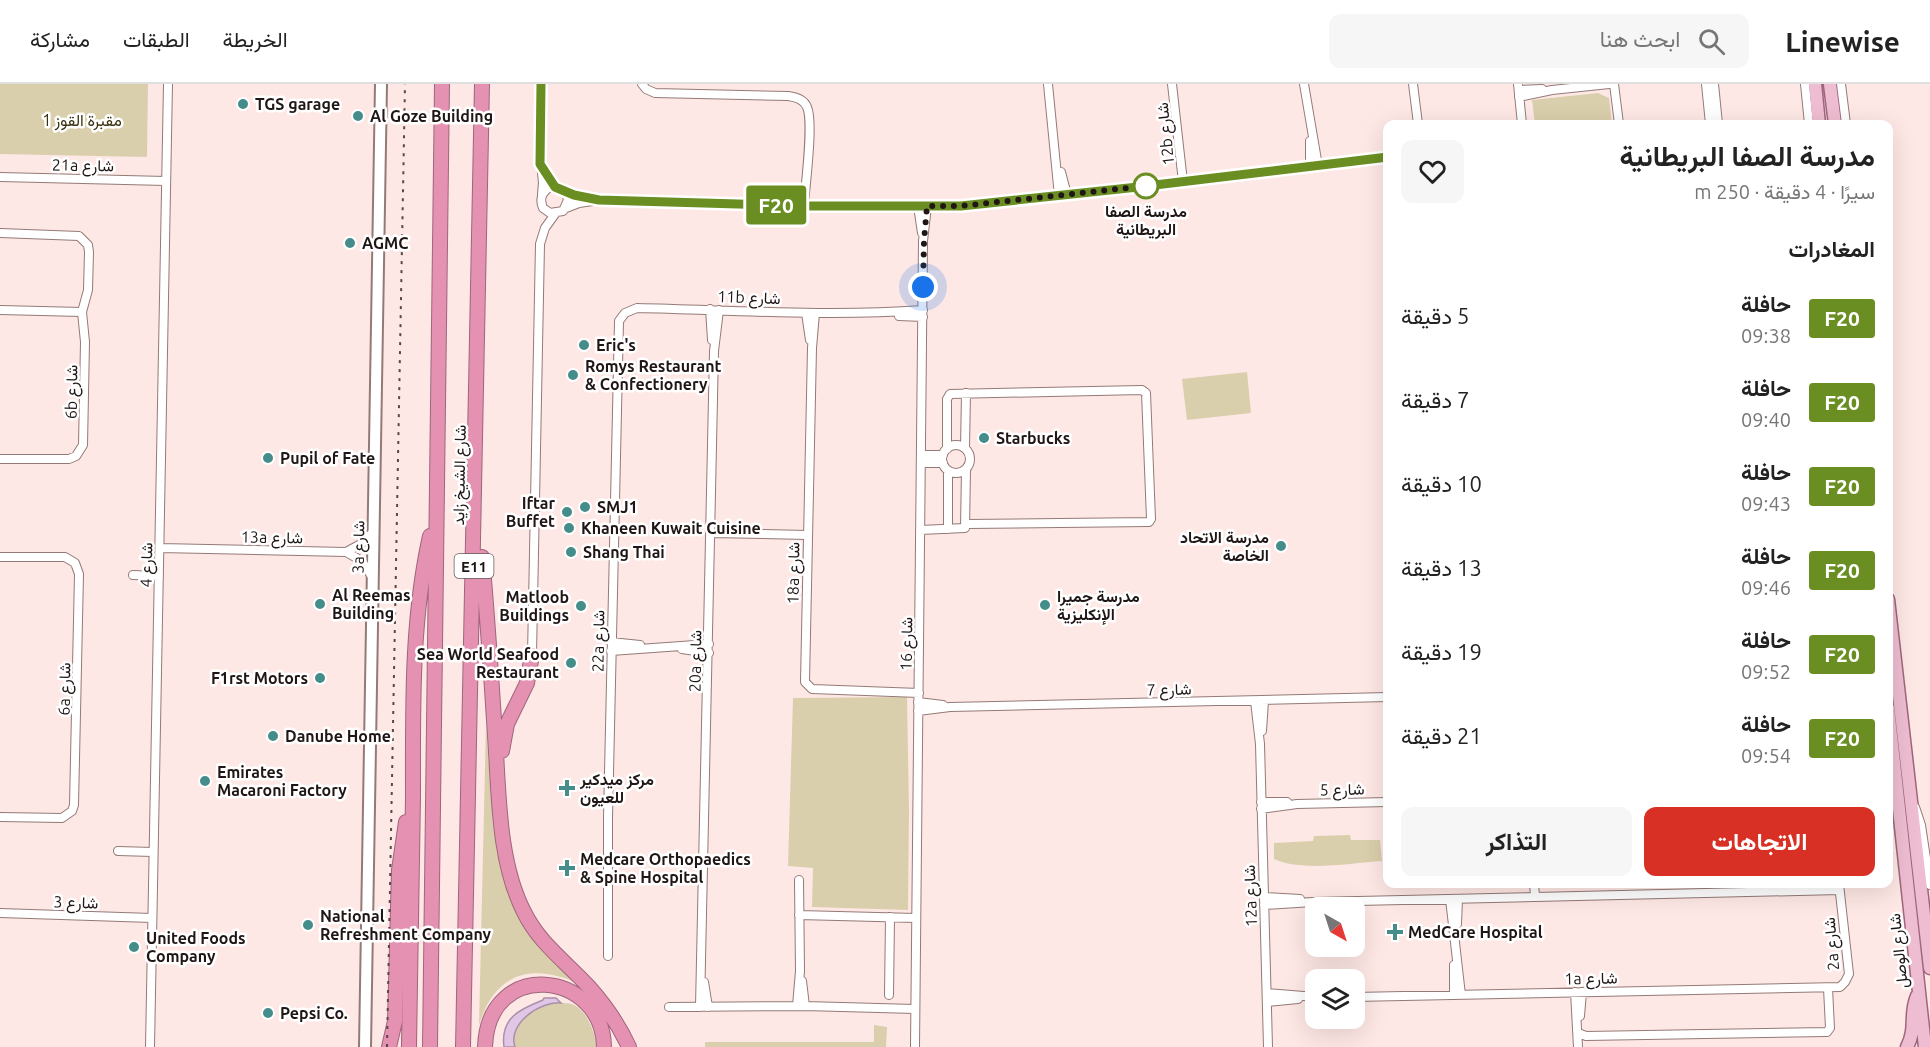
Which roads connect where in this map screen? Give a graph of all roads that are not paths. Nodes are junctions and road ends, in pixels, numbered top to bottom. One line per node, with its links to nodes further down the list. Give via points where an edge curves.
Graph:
1 (168, 84): 35 (street, شارع 4)
2 (381, 84): 65 (street, 3a شارع)
3 (442, 84): 61 (highway, شارع الشيخ زايد / E11)
4 (482, 84): 60 (highway, شارع الشيخ زايد / E11)
5 (541, 84): 32 (street)
6 (642, 84): 42 (street, via 655,93 799,98 808,110)
7 (1048, 84): 40 (street)
8 (1173, 84): 36 (street, 12b شارع)
9 (1304, 84): 33 (street)
10 (1413, 84): 22 (street)
11 (1609, 84): 19 (street)
12 (1614, 84): 24 (street)
13 (1706, 84): 25 (street)
14 (1714, 84): 26 (street)
15 (1805, 84): 27 (street)
16 (1815, 84): 20 (main road)
17 (1830, 84): 21 (main road)
18 (1841, 84): 30 (street)
19 (1519, 90): 23 (street)
20 (1817, 99): 21 (main road, via 1825,95); 28 (main road)
21 (1833, 105): 29 (main road)
22 (1418, 120)
23 (1522, 120)
24 (1618, 120)
25 (1710, 120)
26 (1718, 120)
27 (1809, 120)
28 (1820, 120)
29 (1835, 120)
30 (1846, 120)
31 (1383, 157): 33 (street)
32 (540, 164): 37 (street); 39 (street)
33 (1314, 166): 36 (street)
34 (0, 177): 35 (street, 21a شارع)
35 (166, 181): 68 (street, شارع 4)
36 (1184, 182): 40 (street)
37 (555, 187): 38 (street); 39 (street)
38 (566, 192): 41 (street); 44 (street)
39 (542, 194): 45 (street, via 543,208)
40 (1063, 196): 43 (street)
41 (599, 200): 42 (street); 44 (street)
42 (807, 206): 43 (street)
43 (923, 206): 51 (street, شارع 16)
44 (566, 208): 45 (street)
45 (555, 214): 79 (street, via 540,244)
46 (0, 233): 49 (street, 6b شارع, via 73,234 85,240 89,252 88,290)
47 (0, 310): 49 (street)
48 (714, 310): 50 (street, 11b شارع); 52 (street, 11b شارع, via 631,309 621,316); 66 (street, 20a شارع)
49 (82, 312): 56 (street, 6b شارع, via 83,445 76,456 63,460)
50 (811, 313): 51 (street, 11b شارع); 67 (street, 18a شارع)
51 (923, 314): 57 (street, شارع 16)
52 (618, 327): 74 (street, 22a شارع)
53 (966, 393): 54 (street); 55 (street, via 947,397); 62 (street, via 1144,390 1151,519 1147,523)
54 (965, 448): 55 (street, via 954,445); 58 (street, via 970,459)
55 (944, 456): 57 (street); 59 (street)
56 (0, 459)
57 (921, 459): 63 (street, شارع 16)
58 (966, 470): 59 (street); 62 (street)
59 (948, 471): 64 (street)
60 (475, 510): 85 (highway, via 485,589); 127 (highway, شارع الشيخ زايد / E11)
61 (436, 511): 87 (highway, via 418,614); 126 (highway, شارع الشيخ زايد / E11)
62 (966, 524): 64 (street, via 964,529)
63 (920, 530): 64 (street); 80 (street, شارع 16)
64 (948, 530)
65 (373, 532): 69 (street); 73 (street, 3a شارع)
66 (711, 533): 67 (street); 77 (street, 20a شارع)
67 (808, 536): 80 (street, 18a شارع, via 806,685 812,689)
68 (160, 548): 69 (street, 13a شارع); 72 (street, شارع 4)
69 (346, 552): 73 (street, via 362,561)
70 (0, 556): 90 (street, 6a شارع, via 65,557 75,563 80,574 72,811 57,819)
71 (133, 575): 72 (street)
72 (159, 576): 92 (street, شارع 4)
73 (372, 577): 123 (street, 3a شارع)
74 (611, 642): 76 (street); 78 (street, 22a شارع)
75 (1893, 642): 86 (main road, شارع الوصل)
76 (650, 648): 77 (street); 78 (street)
77 (709, 648): 118 (street, 20a شارع)
78 (611, 651): 106 (street, 22a شارع)
79 (532, 655): 85 (highway, via 527,682 505,731)
80 (919, 693): 83 (street, شارع 16)
81 (1383, 697): 82 (street, شارع 7)
82 (1260, 701): 83 (street, شارع 7); 89 (street, 12a شارع)
83 (918, 706): 105 (street, شارع 16)
84 (1893, 748): 110 (main road, شارع الوصل)
85 (498, 786): 120 (highway, via 506,860 518,902 541,939 589,987)
86 (1911, 798): 94 (street, via 1921,825); 107 (main road, شارع الوصل)
87 (413, 802): 124 (highway, via 399,870 396,1004); 125 (highway)
88 (1383, 802): 89 (street, شارع 5)
89 (1261, 806): 100 (street, 12a شارع)
90 (0, 817)
91 (118, 851): 92 (street)
92 (153, 852): 104 (street, شارع 4)
93 (799, 880): 102 (street)
94 (1930, 885)
95 (1534, 888): 98 (street)
96 (1778, 888): 98 (street)
97 (1839, 888): 108 (street, 2a شارع, via 1848,974 1843,985)
98 (1535, 896): 99 (street)
99 (1454, 899): 100 (street); 112 (street)
100 (1264, 901): 115 (street, 12a شارع)
101 (0, 914): 104 (street, شارع 3)
102 (799, 915): 103 (street); 116 (street)
103 (890, 917): 105 (street); 111 (street)
104 (152, 918): 122 (street, شارع 4)
105 (916, 918): 119 (street, شارع 16)
106 (608, 956)
107 (1930, 968)
108 (1828, 988): 109 (street, 1a شارع); 121 (street, via 1827,1032 1586,1036)
109 (1578, 992): 112 (street, 1a شارع); 121 (street)
110 (1919, 993): 135 (main road); 136 (main road, شارع الوصل)
111 (889, 994)
112 (1457, 995): 114 (street, 1a شارع)
113 (1305, 997): 115 (street)
114 (1365, 997)
115 (1267, 998): 133 (street, 12a شارع)
116 (801, 1006): 118 (street); 119 (street)
117 (669, 1007): 118 (street)
118 (704, 1007)
119 (915, 1010): 132 (street, شارع 16)
120 (613, 1019): 130 (highway); 131 (highway)
121 (1578, 1030): 134 (street)
122 (150, 1047)
123 (365, 1047)
124 (389, 1047)
125 (409, 1047)
126 (430, 1047)
127 (464, 1047)
128 (485, 1047): 129 (highway, via 490,1018 502,1001 519,988 540,983 560,987 585,1003 597,1019)
129 (604, 1047)
130 (623, 1047)
131 (629, 1047)
132 (915, 1047)
133 (1268, 1047)
134 (1578, 1047)
135 (1907, 1047)
136 (1925, 1047)

